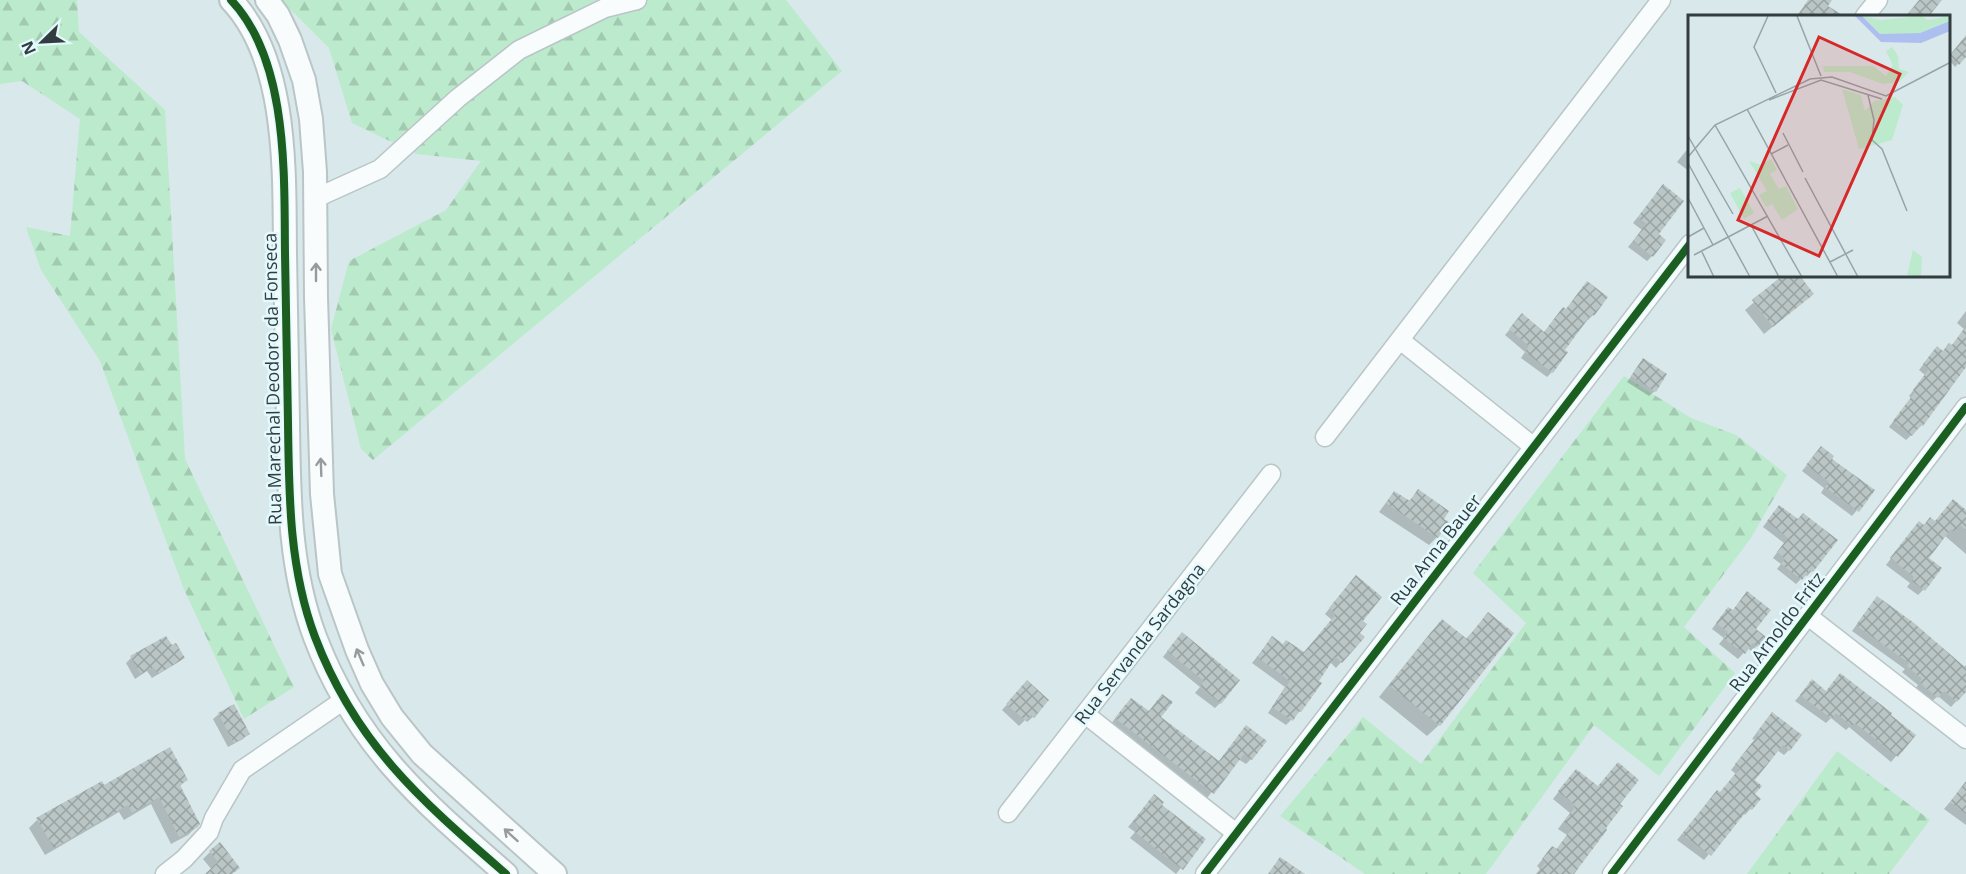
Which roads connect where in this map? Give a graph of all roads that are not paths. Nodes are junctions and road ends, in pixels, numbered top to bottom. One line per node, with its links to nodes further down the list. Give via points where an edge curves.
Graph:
1 (231, 0): 8 (main road, Rua Marechal Deodoro da Fonseca, via 254,33 267,63 278,106)
2 (267, 0): 7 (main road, via 290,40 304,80 311,119)
3 (637, 0): 7 (street, via 605,8 519,50 458,98 380,170)
4 (1661, 0): 10 (street)
5 (1878, 0): 6 (street)
6 (1866, 15)
7 (316, 198): 8 (main road); 16 (main road, one-way to 7, via 330,574 322,494)
8 (284, 200): 17 (main road, Rua Marechal Deodoro da Fonseca, via 292,538 301,593 315,636)
9 (1688, 247): 13 (street, Rua Anna Bauer)
10 (1400, 340): 12 (street); 13 (street)
11 (1966, 407): 15 (street, Rua Arnoldo Fritz)
12 (1325, 437)
13 (1534, 447): 21 (street, Rua Anna Bauer)
14 (1271, 474): 18 (street, Rua Servanda Sardagna)
15 (1808, 616): 19 (street); 26 (street, Rua Arnoldo Fritz)
16 (372, 684): 17 (main road); 24 (main road, one-way to 16, via 422,754)
17 (344, 700): 22 (street, via 242,770 209,832); 23 (main road, Rua Marechal Deodoro da Fonseca, via 365,734 410,788)
18 (1085, 714): 20 (street, Rua Servanda Sardagna); 21 (street)
19 (1963, 731)
20 (1008, 813)
21 (1236, 833): 25 (street, Rua Anna Bauer)
22 (165, 874)
23 (506, 874)
24 (555, 874)
25 (1205, 874)
26 (1612, 874)

